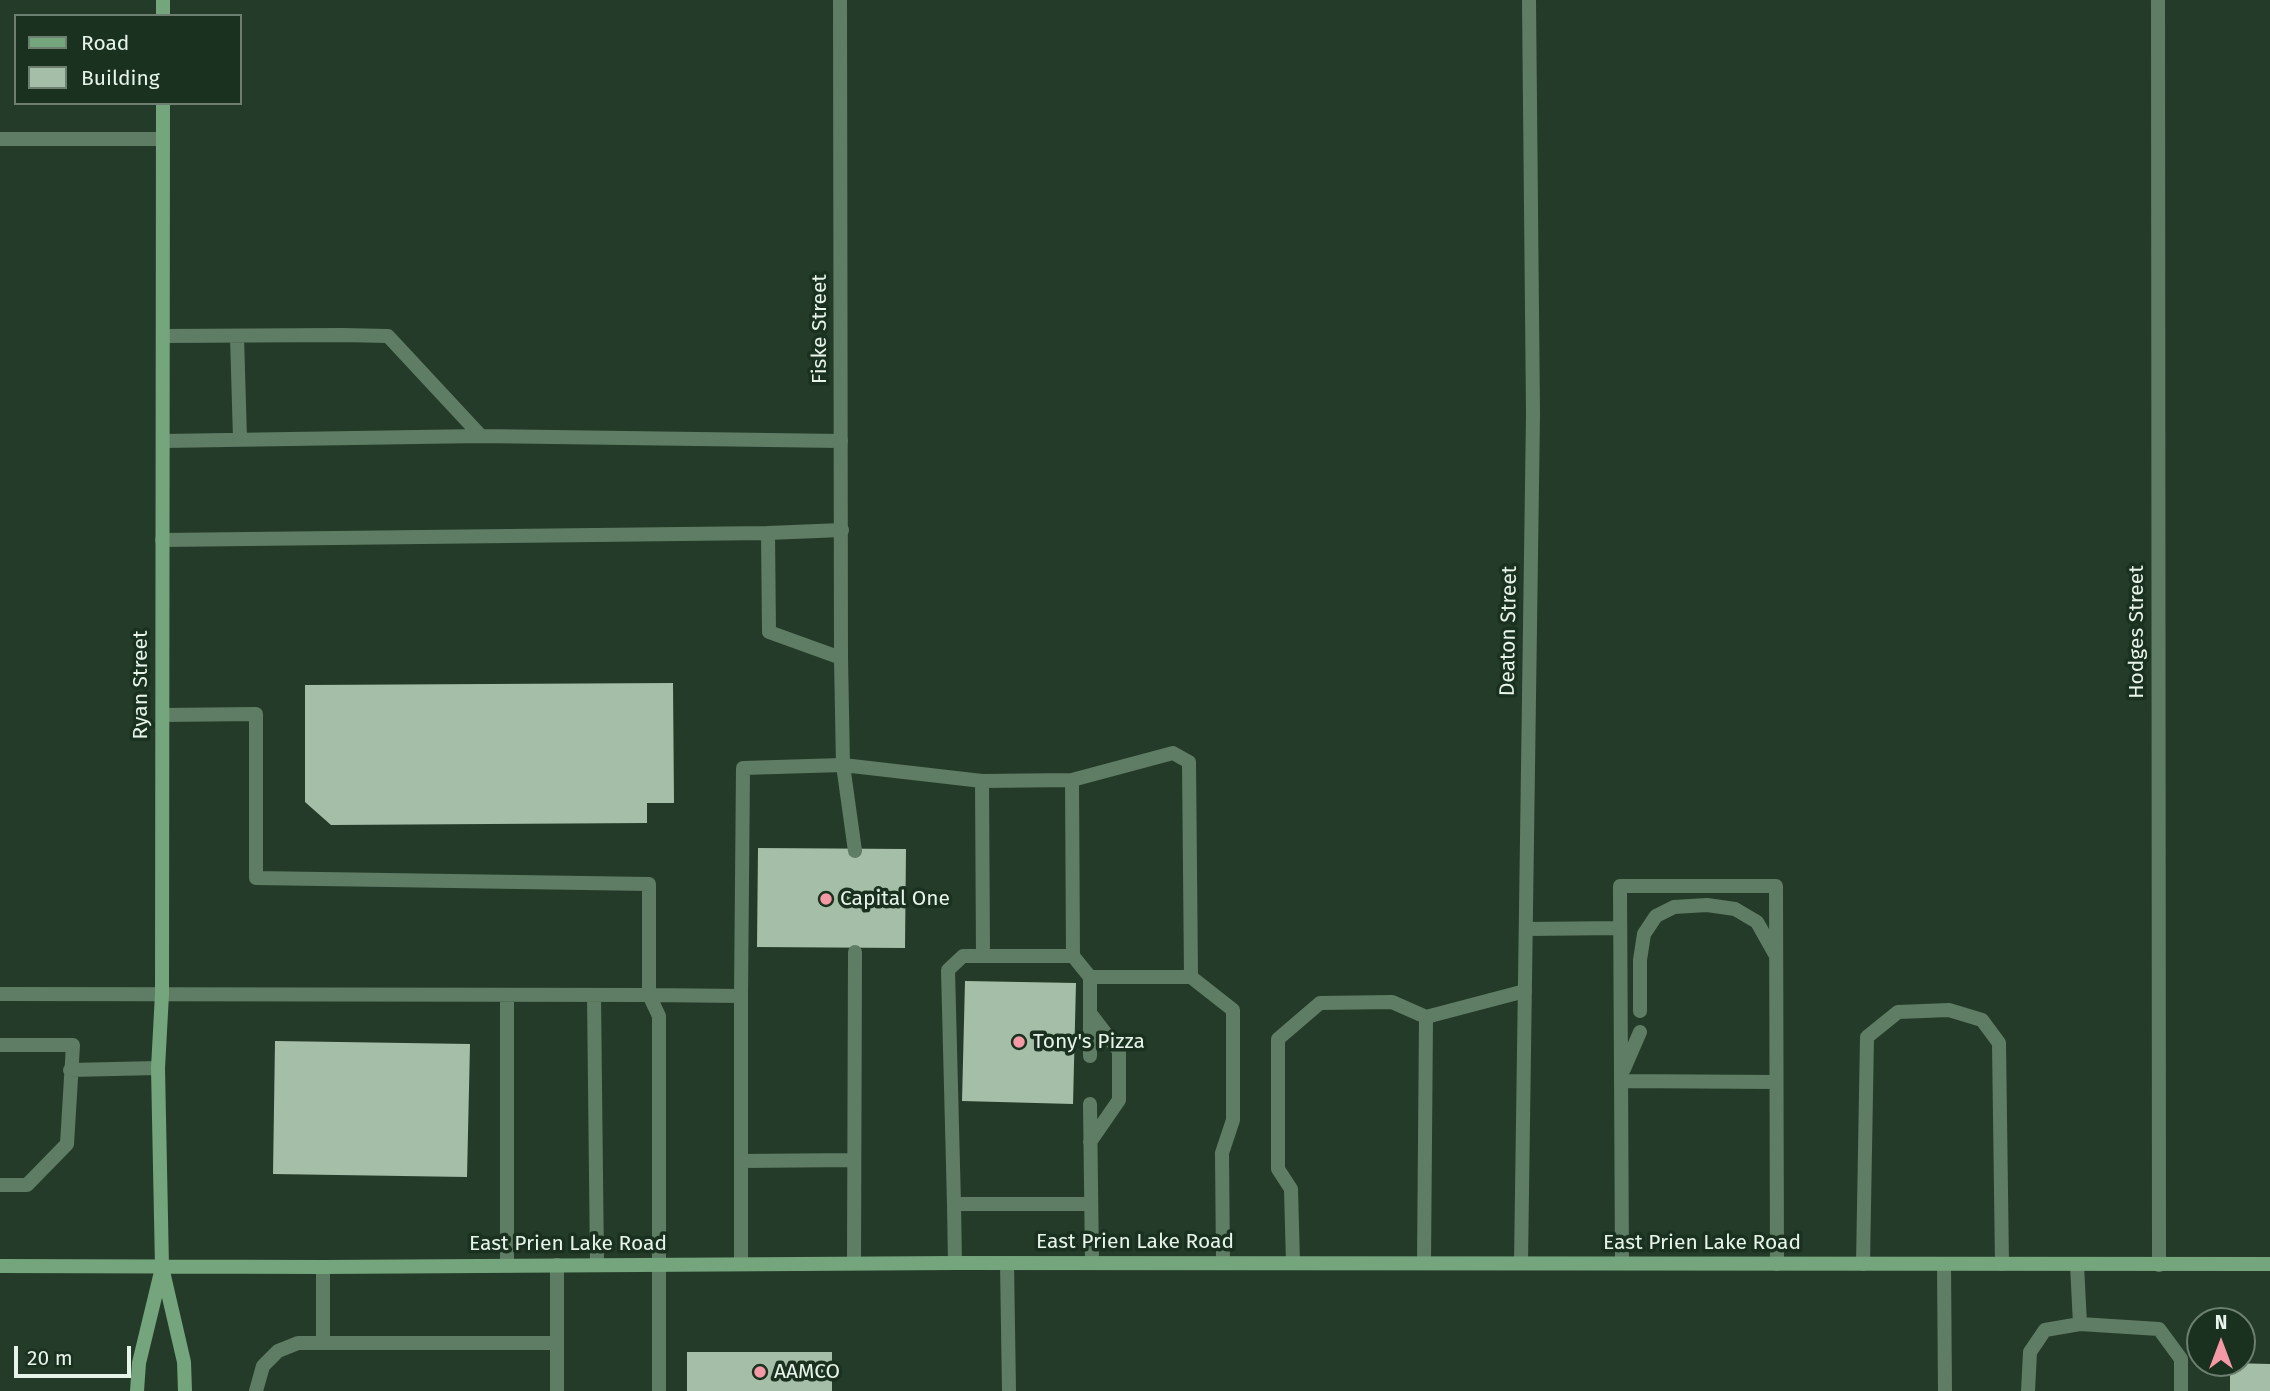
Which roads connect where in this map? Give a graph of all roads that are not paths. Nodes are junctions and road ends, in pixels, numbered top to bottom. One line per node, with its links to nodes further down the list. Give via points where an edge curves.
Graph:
1 (840, 0): 12 (street, Fiske Street)
2 (1529, 0): 23 (street, Deaton Street, via 1533,414)
3 (2158, 0): 74 (street, Hodges Street)
4 (163, 105): 6 (street, Ryan Street)
5 (0, 139): 6 (street)
6 (163, 139): 8 (street, Ryan Street)
7 (237, 336): 8 (street); 9 (street, via 388,337); 10 (street)
8 (163, 337): 11 (street, Ryan Street)
9 (481, 436): 10 (street); 12 (street)
10 (240, 439): 11 (street)
11 (163, 440): 15 (street, Ryan Street)
12 (841, 441): 13 (street, Fiske Street)
13 (842, 530): 14 (street); 16 (street, Fiske Street)
14 (768, 533): 15 (street); 16 (street, via 769,632)
15 (162, 540): 17 (street, Ryan Street)
16 (841, 658): 18 (street, Fiske Street)
17 (163, 715): 32 (street, Ryan Street); 35 (street, via 256,713 256,878 649,884)
18 (843, 765): 20 (street); 21 (street, Fiske Street); 36 (street, via 743,768)
19 (1072, 780): 20 (street); 27 (street); 29 (street, via 1174,753 1189,762)
20 (982, 781): 26 (street)
21 (855, 851)
22 (1620, 928): 23 (street); 25 (street, via 1620,886 1776,886); 45 (street)
23 (1526, 929): 30 (street, Deaton Street)
24 (855, 952): 49 (street)
25 (1776, 955): 37 (street, via 1757,922 1735,909 1674,907 1656,916 1644,934); 46 (street)
26 (983, 956): 27 (street); 52 (street, via 963,956 948,970)
27 (1073, 956): 28 (street)
28 (1090, 977): 29 (street); 38 (street)
29 (1191, 977): 58 (street, via 1233,1010 1233,1120 1222,1153)
30 (1525, 991): 39 (street); 61 (street, Deaton Street)
31 (0, 994): 32 (street)
32 (162, 994): 33 (street); 43 (street, Ryan Street)
33 (507, 995): 34 (street); 69 (street)
34 (594, 995): 35 (street); 71 (street)
35 (649, 995): 36 (street); 72 (street, via 659,1016)
36 (741, 996): 50 (street)
37 (1640, 1011)
38 (1090, 1013): 42 (street); 48 (street, via 1119,1051 1119,1100)
39 (1426, 1017): 59 (street, via 1392,1002 1320,1003 1278,1039 1278,1169 1291,1189); 60 (street)
40 (1640, 1032): 45 (street)
41 (0, 1045): 44 (street, via 73,1045)
42 (1090, 1056)
43 (158, 1068): 44 (street); 76 (street, Ryan Street)
44 (71, 1070): 51 (street, via 66,1144 27,1185)
45 (1622, 1078): 46 (street); 62 (street)
46 (1776, 1082): 64 (street)
47 (1090, 1104): 48 (street)
48 (1090, 1142): 53 (street)
49 (854, 1160): 50 (street); 54 (street)
50 (741, 1161): 63 (street)
51 (0, 1185)
52 (954, 1204): 53 (street); 55 (street)
53 (1091, 1204): 57 (street)
54 (854, 1263): 55 (street, East Prien Lake Road); 63 (street, East Prien Lake Road)
55 (955, 1263): 56 (street, East Prien Lake Road)
56 (1007, 1263): 57 (street, East Prien Lake Road); 86 (street)
57 (1092, 1263): 58 (street, East Prien Lake Road)
58 (1223, 1263): 59 (street, East Prien Lake Road)
59 (1293, 1263): 60 (street, East Prien Lake Road)
60 (1424, 1263): 61 (street, East Prien Lake Road)
61 (1521, 1263): 62 (street, East Prien Lake Road)
62 (1622, 1263): 64 (street, East Prien Lake Road)
63 (741, 1264): 72 (street, East Prien Lake Road)
64 (1777, 1264): 65 (street, East Prien Lake Road)
65 (1863, 1264): 66 (street, East Prien Lake Road); 67 (street, via 1867,1038 1898,1012 1949,1010 1982,1020 1999,1043)
66 (1944, 1264): 67 (street, East Prien Lake Road); 87 (street)
67 (2002, 1264): 73 (street, East Prien Lake Road)
68 (2270, 1264): 74 (street, East Prien Lake Road)
69 (507, 1265): 70 (street, East Prien Lake Road); 77 (street, East Prien Lake Road)
70 (557, 1265): 71 (street, East Prien Lake Road); 80 (street)
71 (597, 1265): 72 (street, East Prien Lake Road)
72 (659, 1265): 85 (street)
73 (2077, 1265): 74 (street, East Prien Lake Road); 78 (street)
74 (2159, 1265)
75 (0, 1266): 76 (street, East Prien Lake Road)
76 (162, 1267): 77 (street, East Prien Lake Road); 81 (street, Ryan Street, via 139,1363); 82 (street, Ryan Street, via 184,1362)
77 (323, 1267): 79 (street)
78 (2080, 1324): 88 (street, via 2045,1330 2030,1352); 89 (street, via 2159,1329 2181,1359)
79 (324, 1343): 80 (street); 83 (street, via 298,1343 278,1351 263,1366)
80 (557, 1343): 84 (street)
81 (137, 1391)
82 (185, 1391)
83 (256, 1391)
84 (557, 1391)
85 (659, 1391)
86 (1009, 1391)
87 (1945, 1391)
88 (2028, 1391)
89 (2181, 1391)

